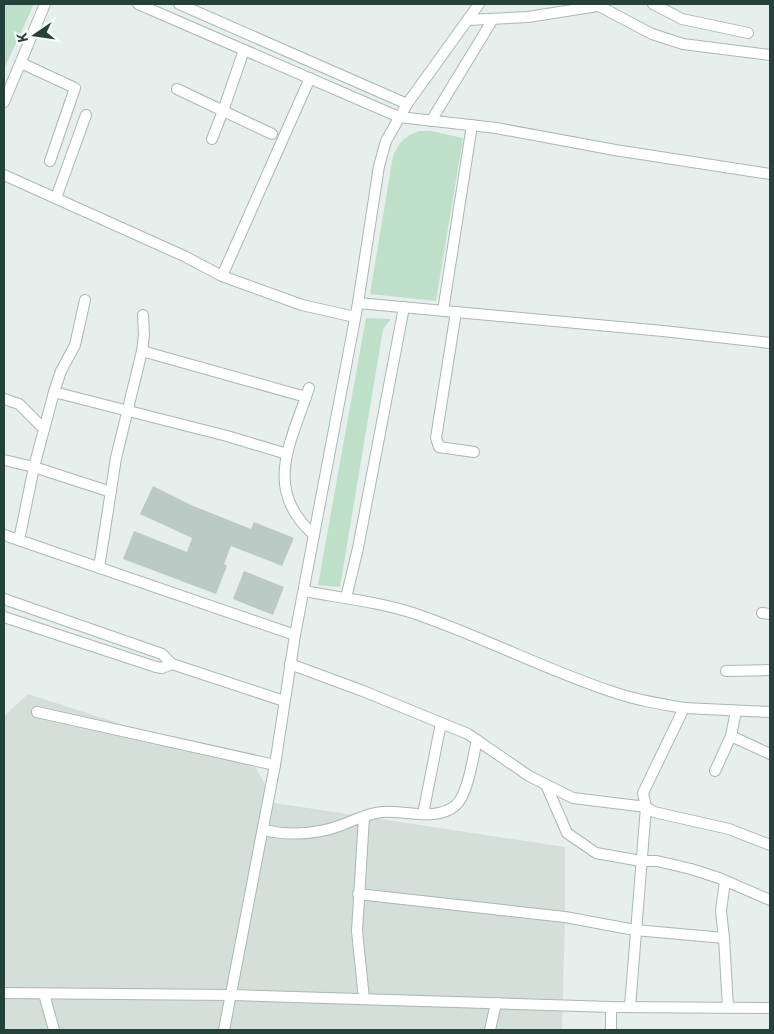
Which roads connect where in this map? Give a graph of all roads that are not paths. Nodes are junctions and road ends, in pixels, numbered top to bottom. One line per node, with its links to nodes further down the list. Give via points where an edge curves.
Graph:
1 (45, 4): 13 (street)
2 (138, 4): 11 (street)
3 (180, 4): 17 (street)
4 (479, 4): 9 (street)
5 (610, 4): 7 (street)
6 (653, 4): 10 (street, via 682,19)
7 (599, 6): 8 (street); 12 (street, via 638,28 683,44)
8 (493, 19): 9 (street); 21 (street)
9 (468, 20): 17 (street)
10 (748, 32)
11 (244, 50): 14 (street); 18 (street)
12 (770, 54)
13 (21, 63): 16 (street); 25 (street, via 75,88)
14 (310, 78): 20 (street); 29 (street)
15 (177, 89): 18 (street)
16 (4, 102)
17 (407, 104): 20 (street)
18 (223, 111): 23 (street); 24 (street)
19 (86, 114): 28 (street)
20 (399, 117): 21 (street); 31 (street, via 386,141 379,166)
21 (431, 121): 22 (street)
22 (472, 125): 27 (street); 33 (street)
23 (272, 134)
24 (212, 140)
25 (50, 161)
26 (4, 174): 28 (street)
27 (770, 174)
28 (56, 198): 29 (street)
29 (222, 276): 36 (street, via 302,305)
30 (85, 300): 39 (street, via 75,345)
31 (358, 303): 32 (street); 36 (street)
32 (404, 307): 33 (street); 53 (street)
33 (443, 311): 34 (street)
34 (456, 312): 37 (street); 43 (street, via 436,438 439,447)
35 (143, 315): 38 (street)
36 (355, 317): 49 (street)
37 (770, 343)
38 (142, 351): 41 (street); 44 (street, via 307,392)
39 (54, 392): 41 (street); 42 (street)
40 (4, 400): 42 (street, via 19,404)
41 (127, 410): 44 (street); 47 (street)
42 (44, 429): 46 (street)
43 (474, 452)
44 (287, 454): 49 (street, via 284,481 288,503 304,527)
45 (4, 460): 46 (street)
46 (34, 467): 47 (street); 50 (street)
47 (111, 492): 51 (street)
48 (4, 535): 50 (street)
49 (314, 535): 52 (street)
50 (19, 540): 51 (street)
51 (98, 568): 56 (street)
52 (304, 591): 53 (street); 56 (street)
53 (346, 598): 62 (street, via 417,614 614,692)
54 (4, 599): 57 (street, via 162,654)
55 (4, 617): 57 (street, via 156,667)
56 (295, 635): 58 (street)
57 (172, 664): 61 (street)
58 (290, 664): 61 (street); 66 (street)
59 (726, 670): 60 (street)
60 (770, 670)
61 (284, 701): 70 (street)
62 (684, 708): 63 (street); 73 (street, via 643,793)
63 (736, 711): 65 (street); 67 (street)
64 (37, 712): 70 (street)
65 (770, 712)
66 (441, 723): 68 (street); 74 (street)
67 (731, 736): 69 (street); 71 (street)
68 (477, 740): 72 (street); 74 (street, via 460,801 448,811)
69 (770, 754)
70 (275, 765): 76 (street)
71 (715, 771)
72 (547, 787): 73 (street, via 573,798); 78 (street, via 569,836 596,853)
73 (646, 807): 77 (street, via 654,812 729,829); 78 (street)
74 (423, 814): 75 (street, via 382,812)
75 (364, 817): 76 (street, via 312,834); 80 (street)
76 (263, 830): 86 (street)
77 (770, 845)
78 (641, 861): 79 (street, via 682,867); 82 (street)
79 (724, 881): 81 (street); 83 (street, via 721,912)
80 (358, 894): 82 (street, via 566,917); 87 (street, via 357,950)
81 (770, 900)
82 (635, 930): 83 (street); 90 (street)
83 (724, 938): 91 (street)
84 (4, 993): 85 (street)
85 (44, 994): 86 (street); 93 (street)
86 (232, 995): 87 (street); 94 (street)
87 (364, 999): 88 (street)
88 (496, 1003): 89 (street); 95 (street)
89 (611, 1007): 90 (street); 96 (street)
90 (630, 1007): 91 (street)
91 (728, 1008): 92 (street)
92 (770, 1008)
93 (54, 1030)
94 (224, 1030)
95 (490, 1030)
96 (610, 1030)

